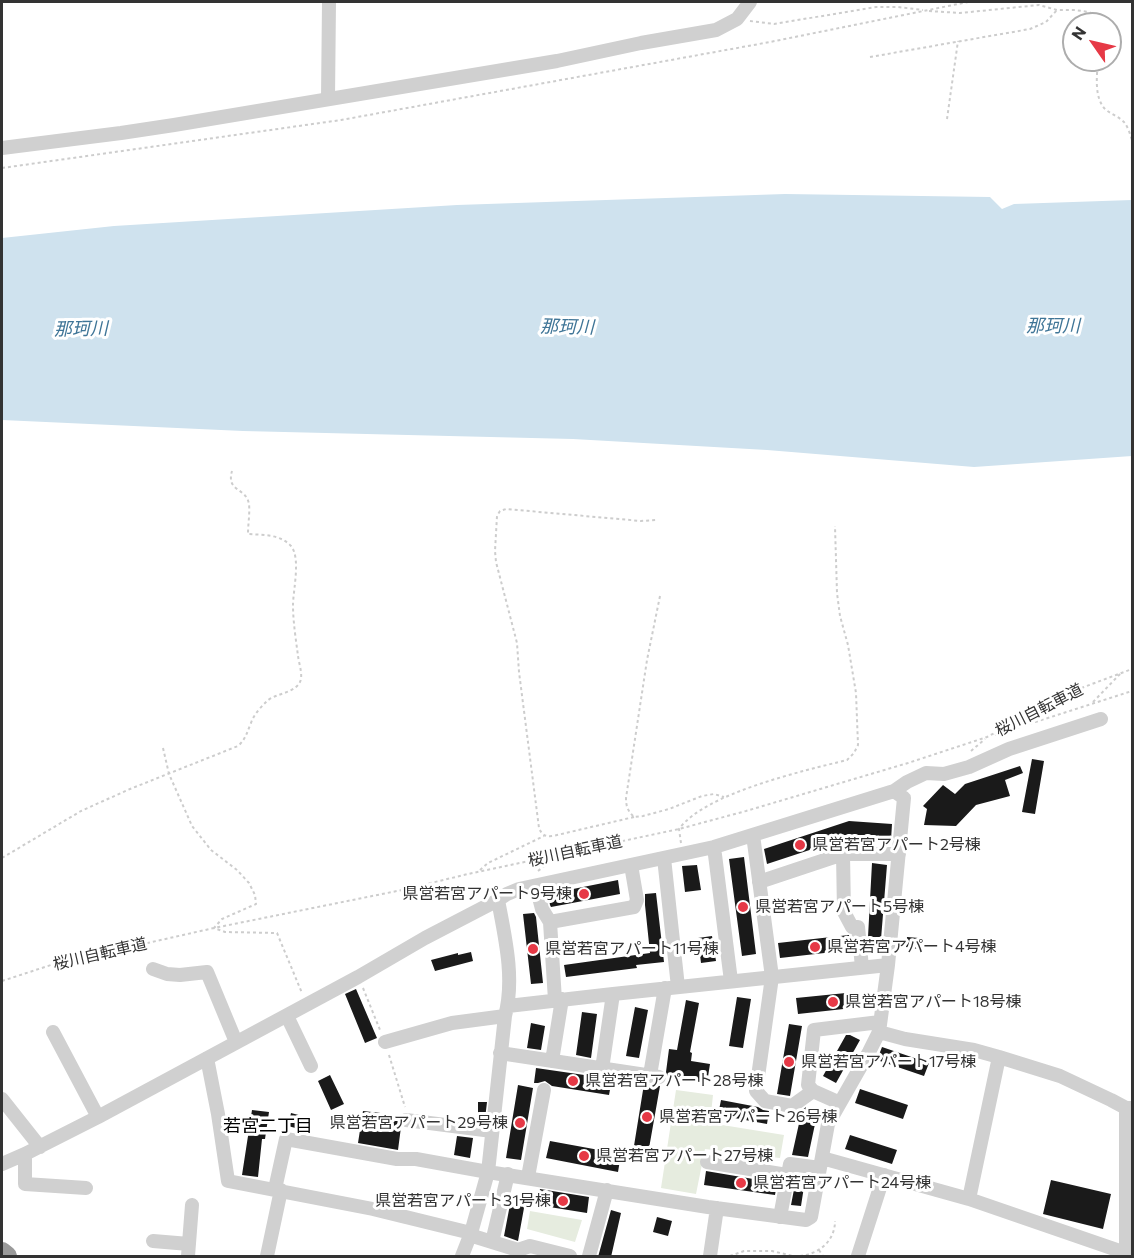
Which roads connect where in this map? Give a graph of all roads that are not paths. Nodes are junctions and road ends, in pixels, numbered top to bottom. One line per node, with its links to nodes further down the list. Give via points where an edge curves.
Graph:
1 (329, 2): 3 (street)
2 (750, 2): 3 (street, via 735,20 716,30 546,63)
3 (328, 98): 4 (street, via 121,133)
4 (2, 148)
5 (1101, 719): 6 (street, via 1009,749 969,767 944,774 926,773)
6 (894, 791): 7 (street); 10 (street, via 904,798)
7 (753, 836): 8 (street); 13 (street)
8 (714, 847): 11 (street); 21 (street)
9 (843, 854): 10 (street); 13 (street); 18 (street, via 844,912 852,927 858,927)
10 (899, 854): 17 (street)
11 (664, 858): 12 (street); 22 (street)
12 (631, 865): 14 (street); 16 (street, via 637,900 634,907)
13 (759, 882): 20 (street)
14 (536, 886): 15 (street, via 519,889); 16 (street)
15 (498, 900): 25 (street, via 507,951 510,993); 26 (street)
16 (550, 922): 24 (street)
17 (888, 965): 18 (street); 27 (street)
18 (862, 967): 20 (street)
19 (153, 969): 29 (street, via 180,975 207,972)
20 (772, 976): 21 (street); 38 (street, via 756,1091 765,1101 792,1106)
21 (731, 981): 22 (street)
22 (671, 987): 23 (street); 36 (street, via 654,1076)
23 (613, 994): 24 (street); 36 (street)
24 (559, 1000): 25 (street); 34 (street)
25 (506, 1011): 30 (street); 31 (street)
26 (287, 1016): 29 (street); 35 (street)
27 (880, 1027): 32 (street, via 905,1040); 38 (street, via 814,1030 808,1085); 40 (street)
28 (53, 1032): 42 (street)
29 (236, 1042): 33 (street)
30 (385, 1042)
31 (500, 1053): 34 (street); 44 (street)
32 (999, 1057): 41 (street, via 1060,1077); 58 (street)
33 (207, 1058): 42 (street); 56 (street, via 228,1180)
34 (552, 1061): 36 (street)
35 (311, 1066)
36 (602, 1069)
37 (544, 1090): 54 (street)
38 (813, 1091): 40 (street)
39 (2, 1099): 45 (street)
40 (840, 1103): 48 (street, via 828,1124)
41 (1129, 1108): 67 (street)
42 (98, 1117): 45 (street)
43 (406, 1120): 44 (street)
44 (492, 1131): 50 (street)
45 (40, 1147): 46 (street)
46 (25, 1154): 49 (street); 55 (street, via 26,1184)
47 (707, 1162): 52 (street)
48 (821, 1163): 52 (street, via 790,1164); 53 (street); 61 (street, via 811,1217)
49 (2, 1164)
50 (488, 1172): 51 (street); 56 (street, via 286,1139); 62 (street)
51 (508, 1174): 54 (street); 64 (street)
52 (787, 1175): 61 (street)
53 (884, 1175): 58 (street); 74 (street)
54 (528, 1178): 57 (street)
55 (86, 1188)
56 (278, 1190): 62 (street); 69 (street)
57 (607, 1190): 60 (street); 72 (street)
58 (969, 1198): 67 (street)
59 (192, 1205): 65 (street)
60 (717, 1208): 61 (street); 73 (street)
61 (780, 1217)
62 (471, 1233): 64 (street); 70 (street)
63 (153, 1241): 65 (street)
64 (492, 1242): 71 (street, via 518,1250 531,1246)
65 (188, 1250)
66 (2, 1252): 68 (highway)
67 (1126, 1255)
68 (6, 1257)
69 (267, 1257)
70 (462, 1257)
71 (570, 1257)
72 (589, 1257)
73 (710, 1257)
74 (858, 1257)

